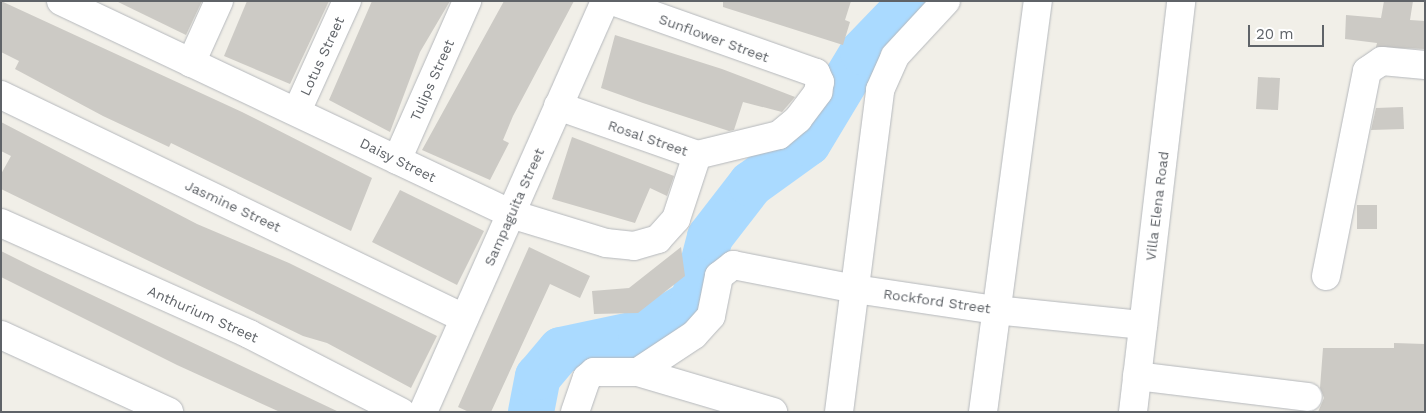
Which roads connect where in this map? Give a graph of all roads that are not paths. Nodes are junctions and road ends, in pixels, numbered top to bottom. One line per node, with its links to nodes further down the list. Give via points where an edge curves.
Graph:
1 (61, 1): 10 (street, Daisy Street)
2 (219, 1): 11 (street)
3 (347, 1): 16 (street, Lotus Street)
4 (467, 1): 18 (street, Tulips Street)
5 (605, 1): 15 (street, Sampaguita Street)
6 (613, 1): 13 (street, Sunflower Street)
7 (946, 1): 22 (street, via 895,56 885,72)
8 (1038, 1): 23 (street)
9 (1177, 2): 25 (street, Villa Elena Road)
10 (96, 8): 11 (street, Daisy Street)
11 (191, 63): 16 (street, Daisy Street)
12 (1425, 65): 21 (street, via 1382,61 1367,71)
13 (816, 73): 17 (street, Rosal Street, via 820,82 818,92 798,119 779,135)
14 (1, 95): 24 (street, Jasmine Street)
15 (558, 106): 17 (street, Rosal Street); 19 (street, Sampaguita Street)
16 (297, 111): 18 (street, Daisy Street)
17 (697, 155): 19 (street, Daisy Street, via 676,219 658,239 634,246 606,243)
18 (396, 160): 19 (street, Daisy Street)
19 (511, 214): 24 (street, Sampaguita Street)
20 (1, 223): 31 (street, Anthurium Street, via 249,334)
21 (1326, 276)
22 (855, 289): 23 (street, Rockford Street); 27 (street, Rockford Street, via 733,265 720,276 711,316 694,335); 35 (street)
23 (995, 310): 25 (street, Rockford Street); 36 (street)
24 (464, 318): 32 (street, Sampaguita Street)
25 (1143, 325): 28 (street, Villa Elena Road)
26 (1, 335): 30 (street)
27 (638, 372): 33 (street, via 594,372 587,378); 34 (street)
28 (1137, 376): 29 (street); 37 (street, Villa Elena Road)
29 (1308, 397)
30 (169, 412)
31 (401, 412)
32 (423, 412)
33 (575, 412)
34 (773, 412)
35 (839, 412)
36 (983, 412)
37 (1133, 412)

